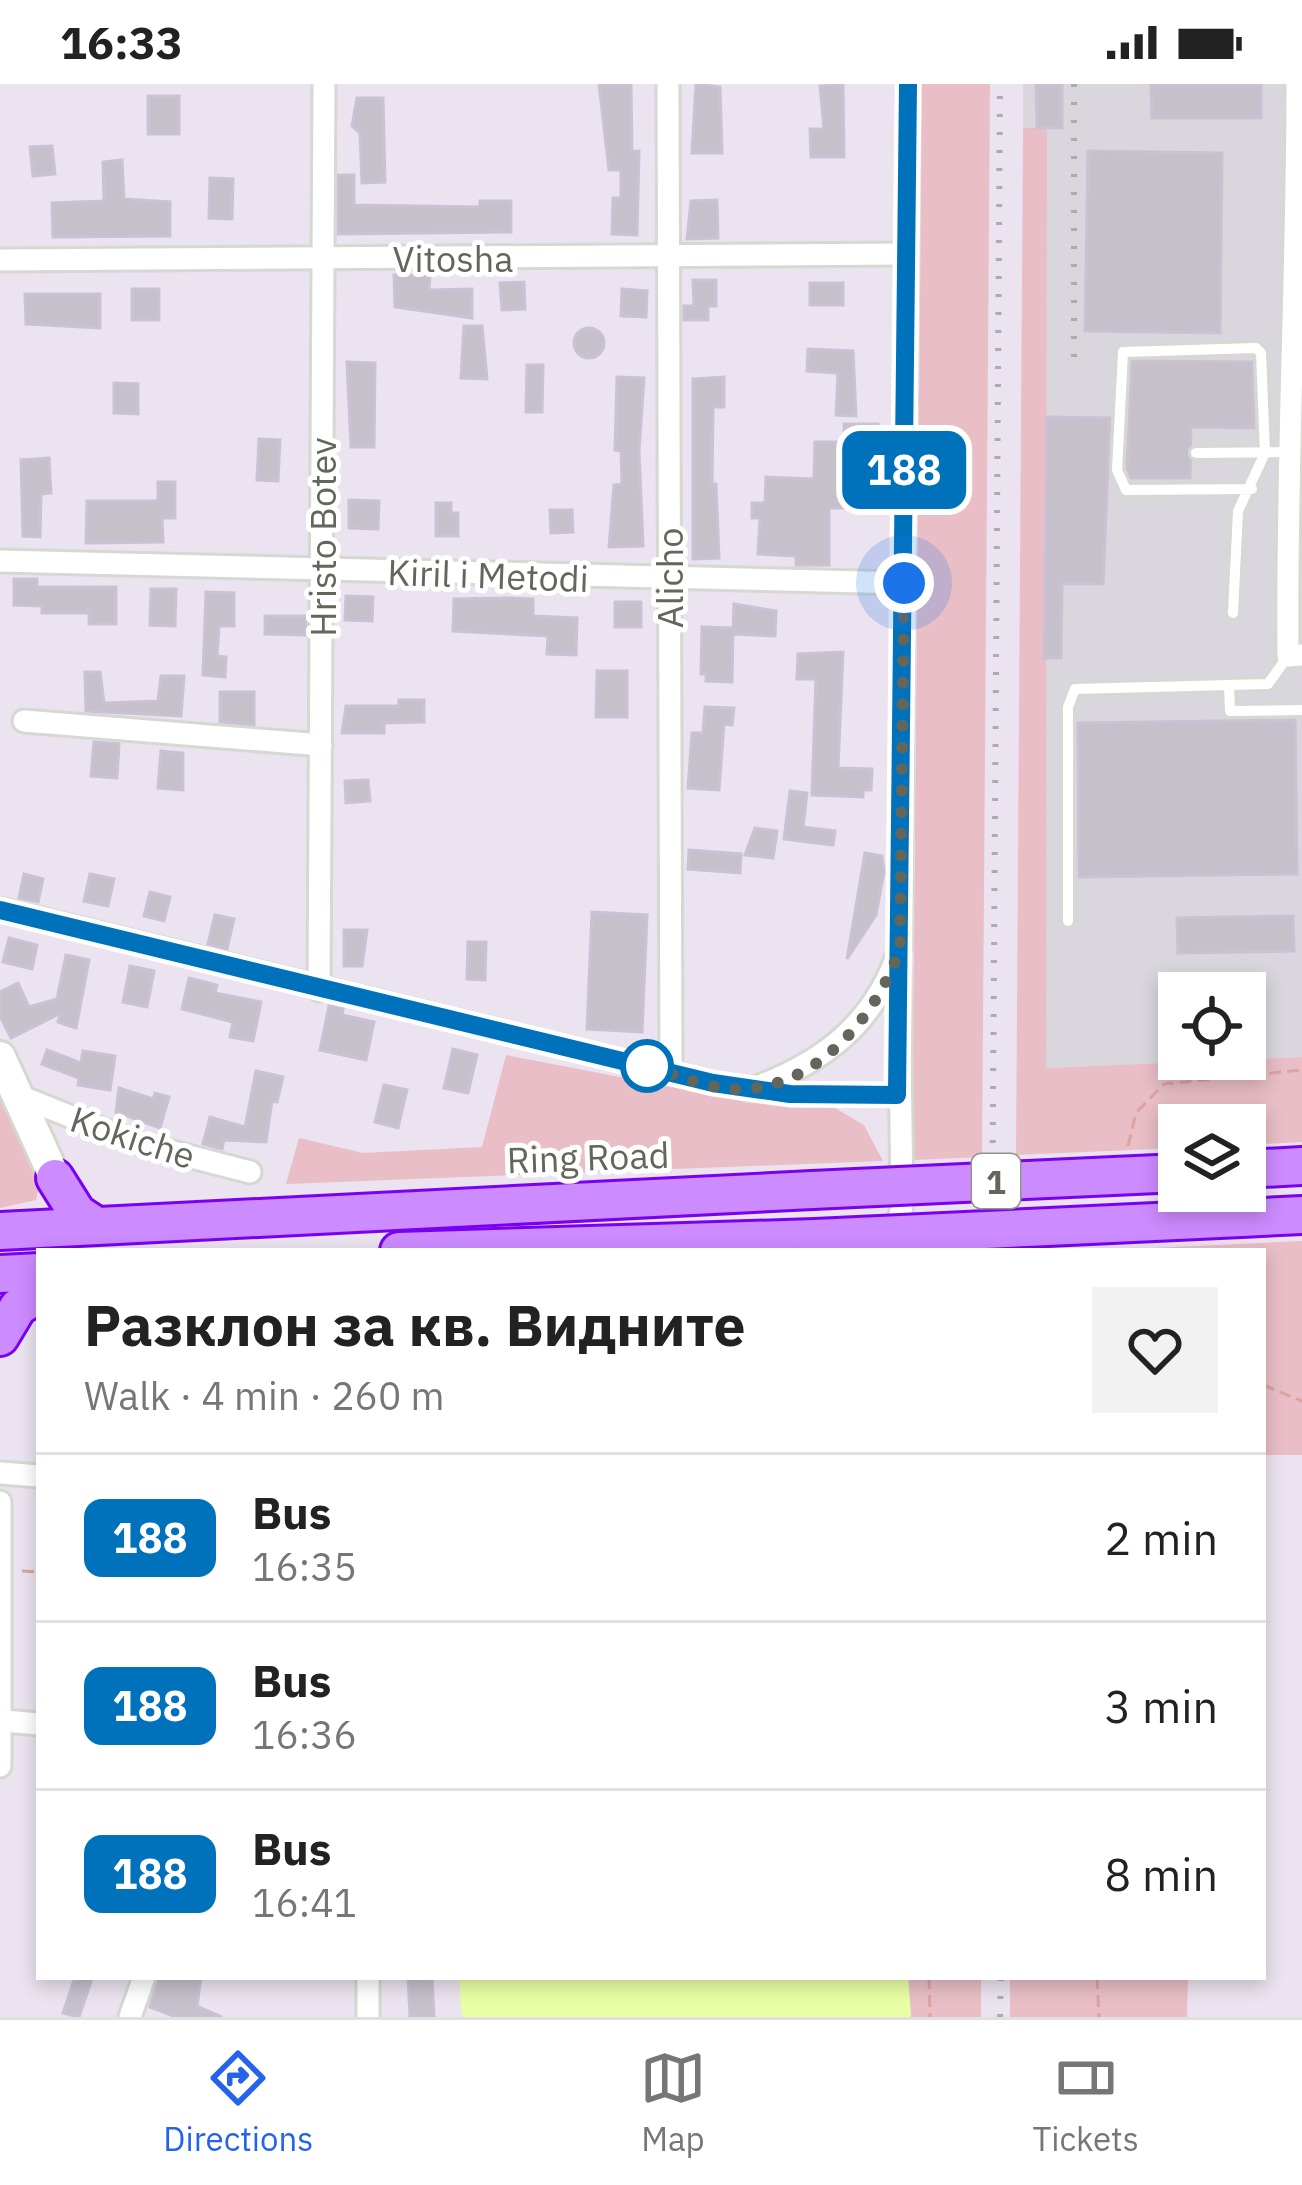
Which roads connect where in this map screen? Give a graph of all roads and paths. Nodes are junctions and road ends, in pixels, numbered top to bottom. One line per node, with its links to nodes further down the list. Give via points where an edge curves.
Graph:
1 (324, 84): 9 (street, Hristo Botev)
2 (668, 84): 8 (street, Alicho)
3 (908, 84): 7 (street)
4 (1297, 84): 5 (street)
5 (1299, 112): 6 (street)
6 (1299, 152): 11 (street)
7 (906, 254): 8 (street, Vitosha); 19 (street)
8 (667, 257): 9 (street, Vitosha); 18 (street, Alicho)
9 (322, 258): 10 (street, Vitosha); 17 (street, Hristo Botev)
10 (0, 260)
11 (1299, 332): 12 (street)
12 (1289, 452): 14 (lane); 21 (street)
13 (1196, 453): 14 (lane)
14 (1265, 453): 15 (lane); 15 (lane, via 1256,348 1130,350 1119,357 1118,470 1126,490)
15 (1252, 489): 20 (lane, via 1238,511)
16 (0, 561): 17 (street, Kiril i Metodi)
17 (322, 570): 18 (street, Kiril i Metodi); 25 (street, Hristo Botev)
18 (669, 580): 19 (street, Kiril i Metodi); 32 (street, Alicho)
19 (904, 583): 28 (street)
20 (1233, 613)
21 (1295, 656): 22 (lane, via 1268,684)
22 (1229, 686): 23 (lane, via 1230,711); 27 (lane, via 1075,689 1068,707)
23 (1302, 710)
24 (23, 721): 25 (street)
25 (321, 745): 29 (street, Hristo Botev)
26 (0, 910): 29 (street)
27 (1069, 921)
28 (900, 948): 33 (street, via 877,1002 837,1047); 35 (street)
29 (319, 990): 32 (street)
30 (0, 1057): 34 (street)
31 (1302, 1070): 36 (path, via 1164,1084 1136,1113)
32 (671, 1072): 33 (street)
33 (749, 1090): 35 (street)
34 (17, 1095): 39 (street, Kokiche, via 134,1142); 41 (street)
35 (897, 1095): 46 (street, via 902,1206)
36 (1130, 1164)
37 (1302, 1166): 38 (highway)
38 (1266, 1168)
39 (250, 1172)
40 (1158, 1174): 43 (highway, Ring Road / 1, bridge)
41 (55, 1178): 43 (highway, via 76,1214); 44 (highway, via 45,1209)
42 (1302, 1215): 45 (highway, 1, bridge)
43 (95, 1225): 44 (highway, Ring Road / 1)
44 (13, 1230)
45 (495, 1248)
46 (890, 1248)
47 (36, 1271): 48 (highway)
48 (0, 1274)
49 (36, 1296): 50 (highway, via 18,1307)
50 (0, 1337)
51 (1266, 1386): 52 (path)
52 (1302, 1400)
53 (0, 1473): 54 (street)
54 (36, 1476)
55 (0, 1502): 56 (street)
56 (4, 1721): 57 (street); 58 (street)
57 (36, 1724)
58 (0, 1766)
59 (143, 1980): 63 (street)
60 (368, 1980): 64 (street)
61 (929, 1980): 65 (path)
62 (1096, 1980): 66 (path)
63 (130, 2017)
64 (368, 2017)
65 (930, 2017)
66 (1099, 2017)

